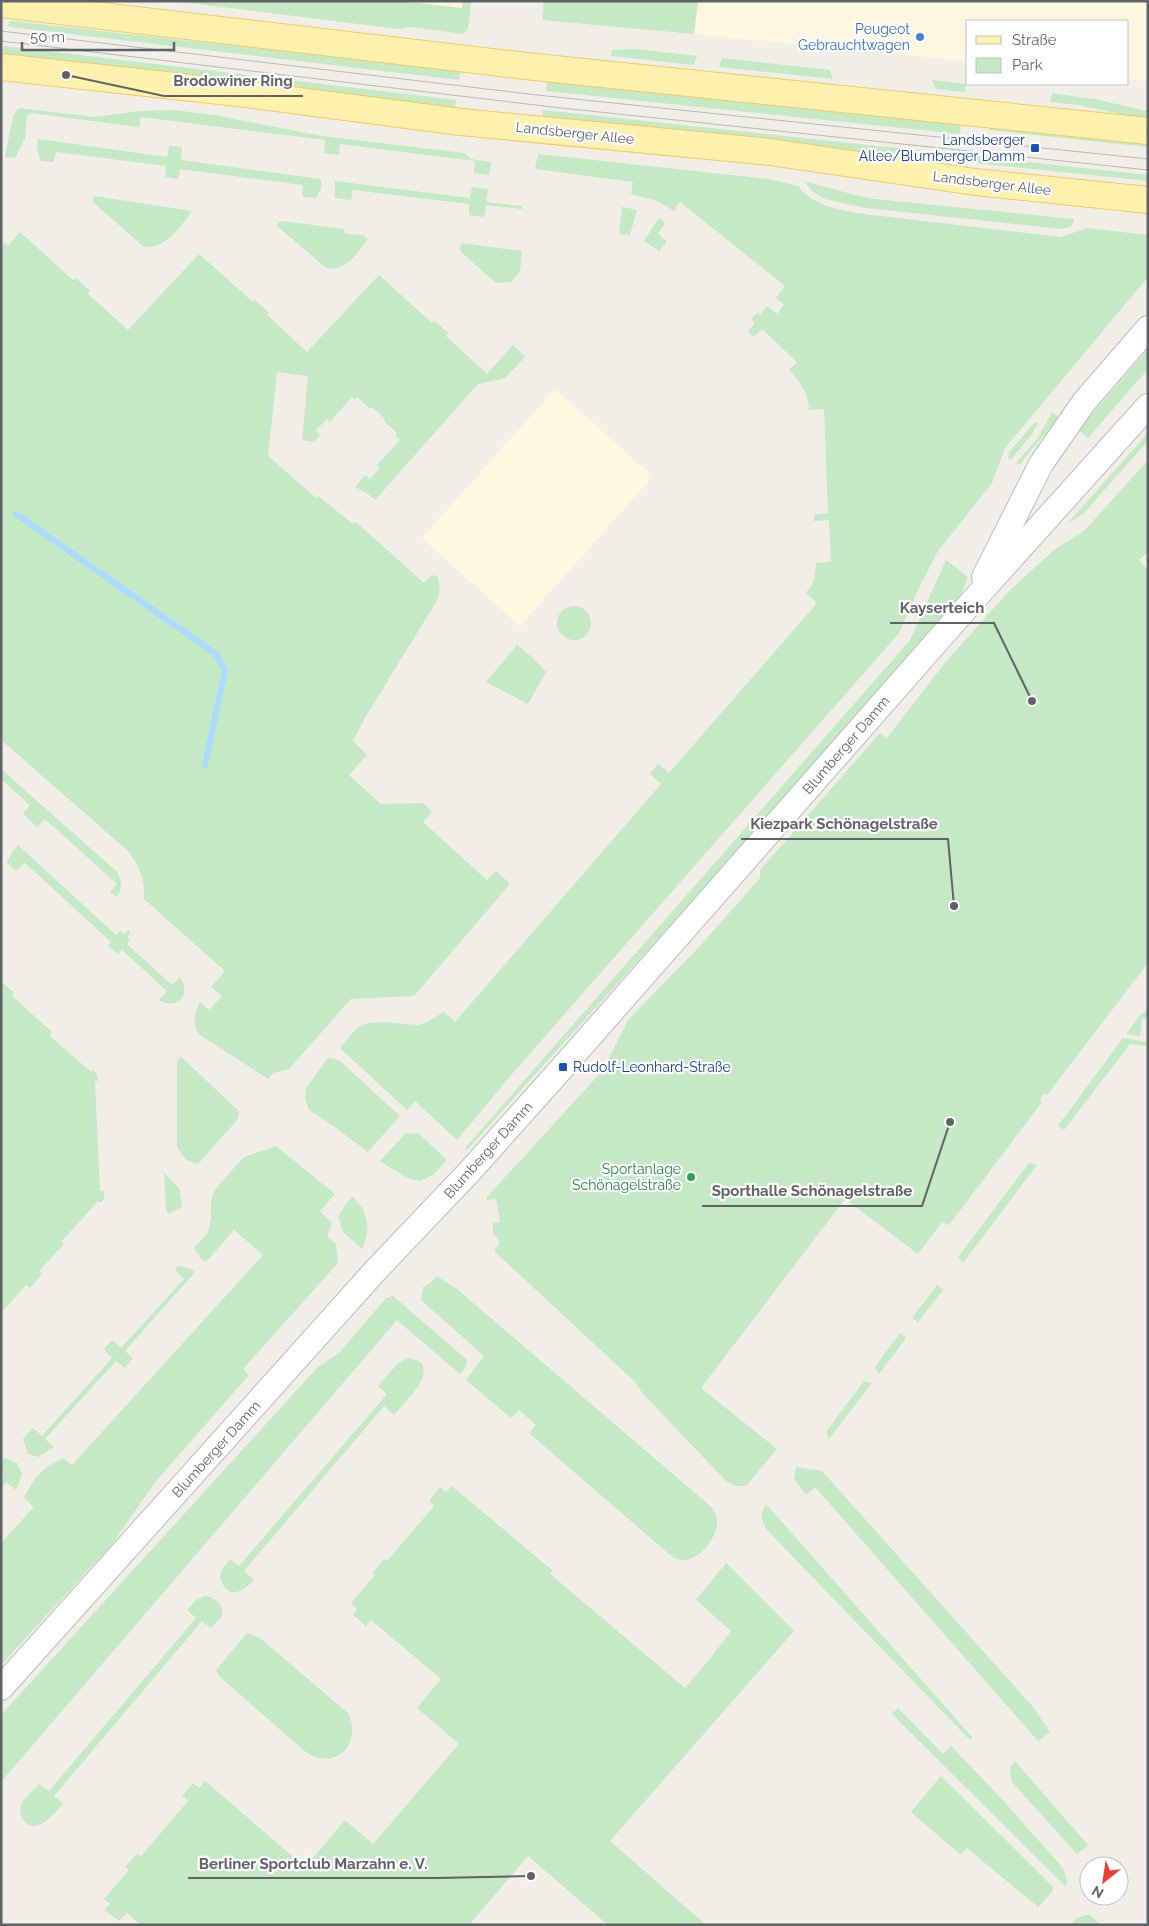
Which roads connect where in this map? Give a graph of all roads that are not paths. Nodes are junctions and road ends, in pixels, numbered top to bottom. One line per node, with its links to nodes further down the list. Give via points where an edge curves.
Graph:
1 (1, 4): 3 (main road, via 526,66)
2 (1, 67): 4 (main road, Landsberger Allee, via 461,122 770,152 975,182)
3 (1148, 131)
4 (1148, 200)
5 (1148, 328): 7 (main road, Blumberger Damm, via 1084,402 1041,464)
6 (1148, 406): 7 (main road, Blumberger Damm)
7 (969, 605): 8 (main road, Blumberger Damm, via 471,1170 375,1271)
8 (1, 1688)

